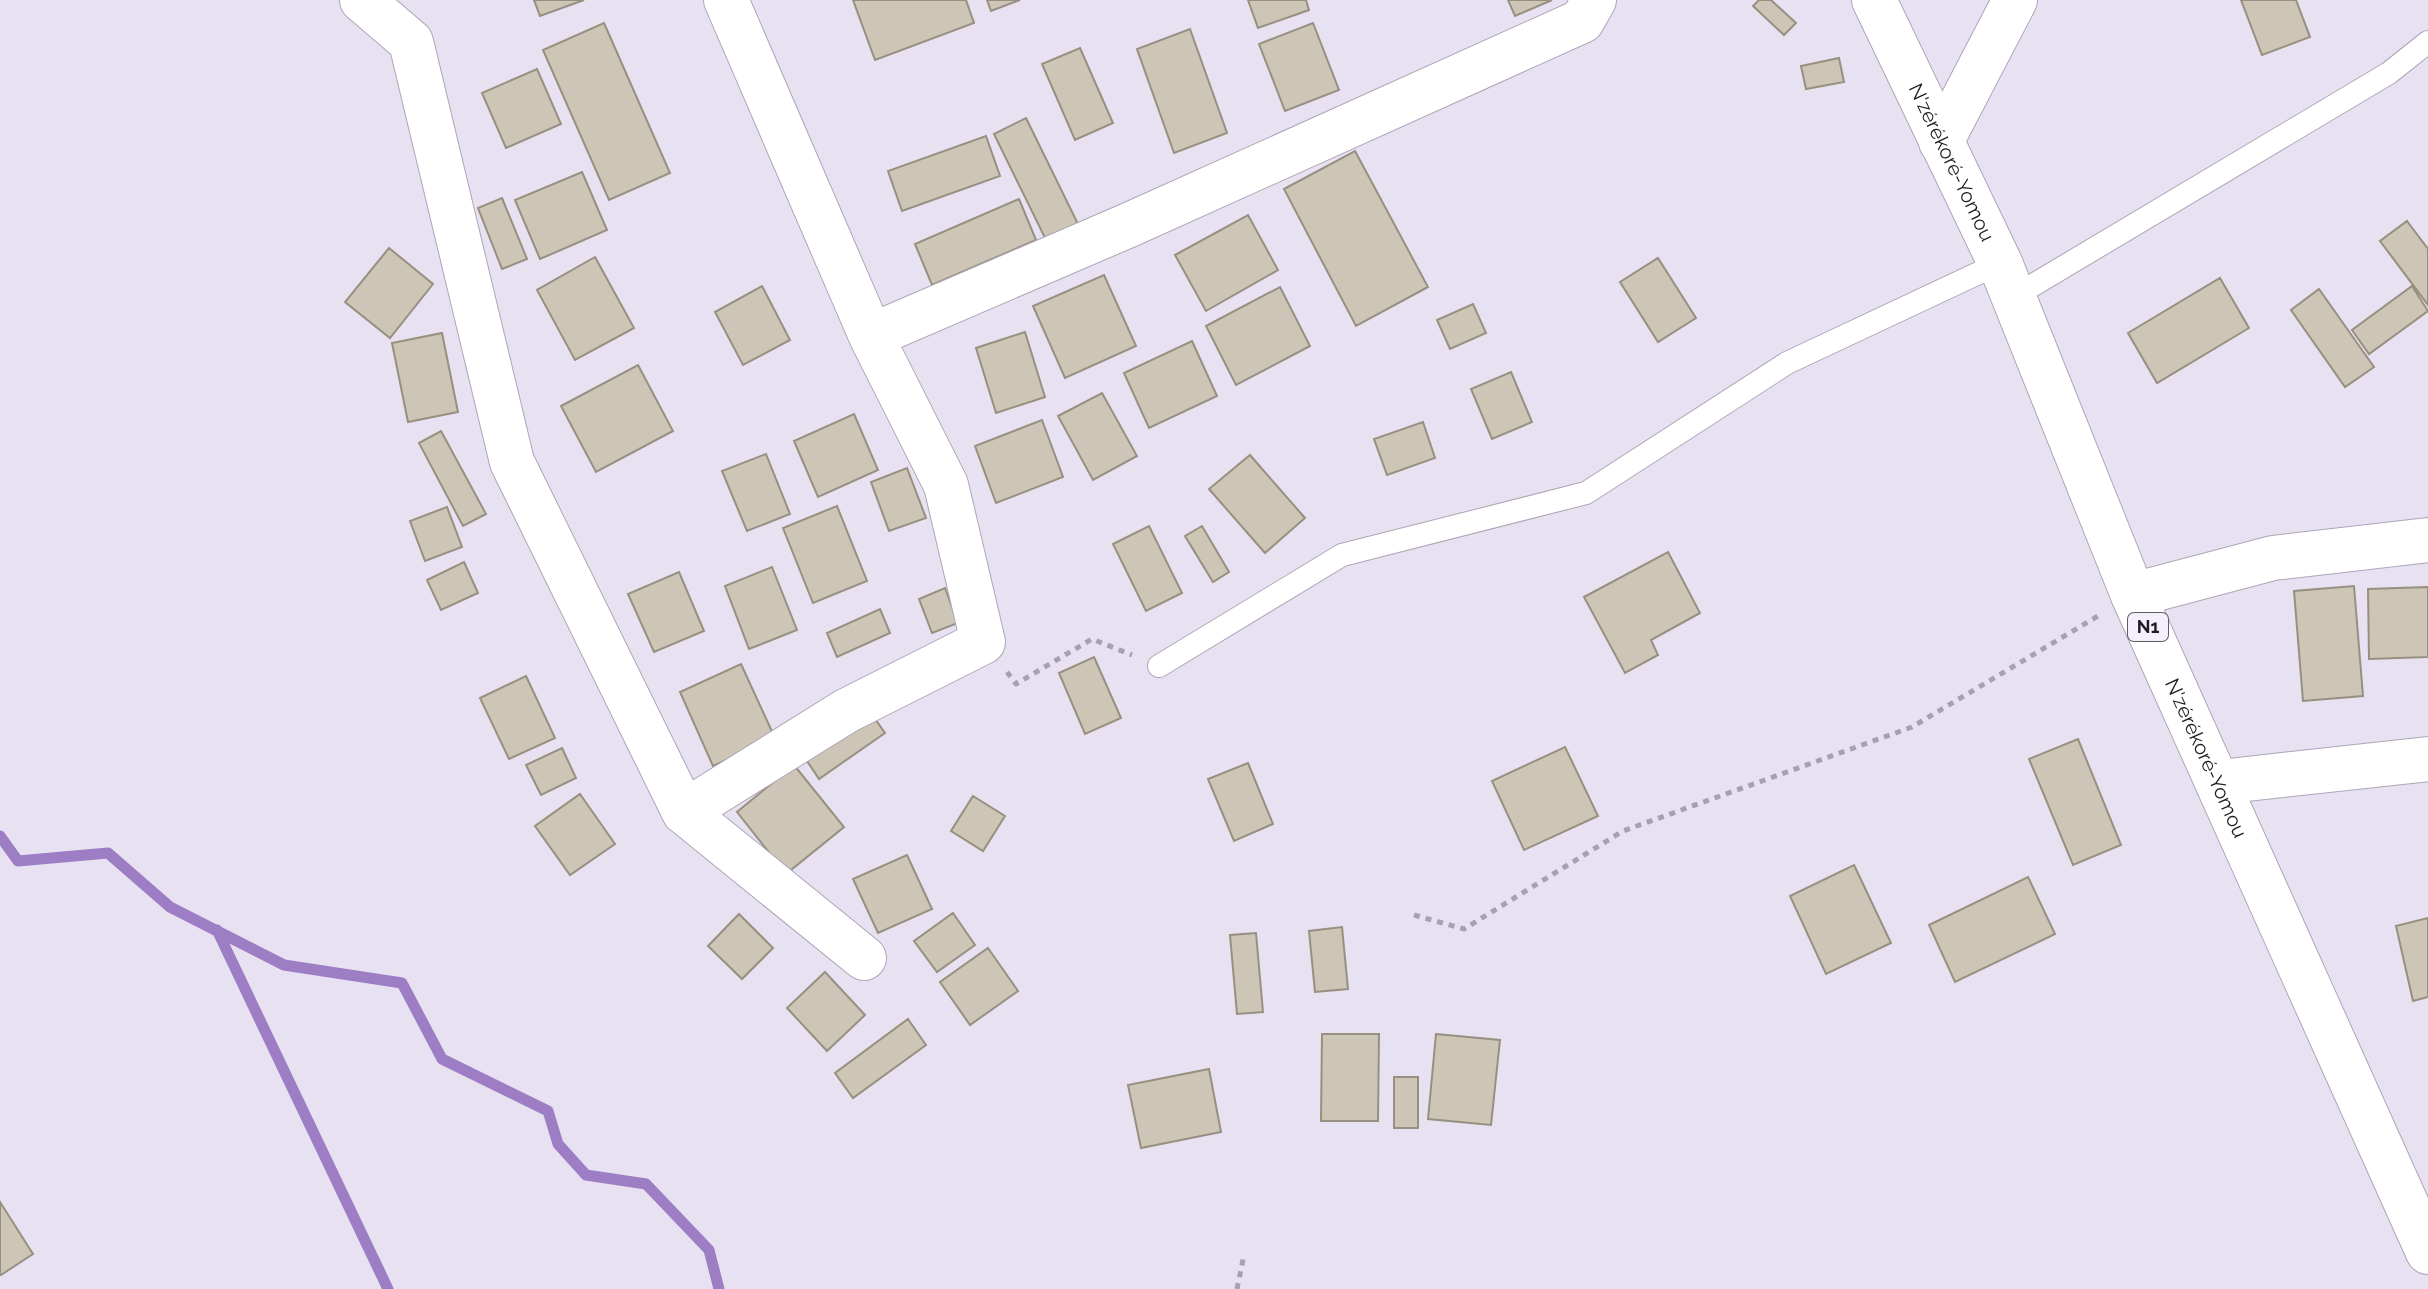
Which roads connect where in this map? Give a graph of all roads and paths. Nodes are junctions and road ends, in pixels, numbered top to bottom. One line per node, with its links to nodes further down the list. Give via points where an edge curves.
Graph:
1 (362, 0): 16 (main road, via 411,42 512,462)
2 (726, 0): 9 (main road)
3 (1594, 0): 9 (main road, via 1582,21)
4 (1874, 0): 7 (main road, N'zérékoré-Yomou / N1)
5 (2015, 0): 7 (main road)
6 (2428, 42): 8 (lane, via 2389,73)
7 (1941, 142): 8 (main road, N'zérékoré-Yomou / N1)
8 (2007, 280): 11 (main road, N'zérékoré-Yomou / N1); 13 (lane, via 1787,363 1586,493 1342,555)
9 (871, 336): 12 (main road, via 946,485)
10 (2428, 540): 11 (main road, via 2273,558)
11 (2133, 595): 15 (main road, N'zérékoré-Yomou / N1); 17 (path, via 1912,727 1623,831 1464,929)
12 (983, 642): 13 (path, via 1016,684 1092,639); 16 (main road, via 846,711)
13 (1159, 666)
14 (2428, 759): 15 (main road)
15 (2220, 782): 19 (main road, N'zérékoré-Yomou / N1)
16 (684, 812): 18 (main road)
17 (1414, 915)
18 (864, 958)
19 (2428, 1252)
20 (1244, 1255): 21 (path)
21 (1237, 1289)

